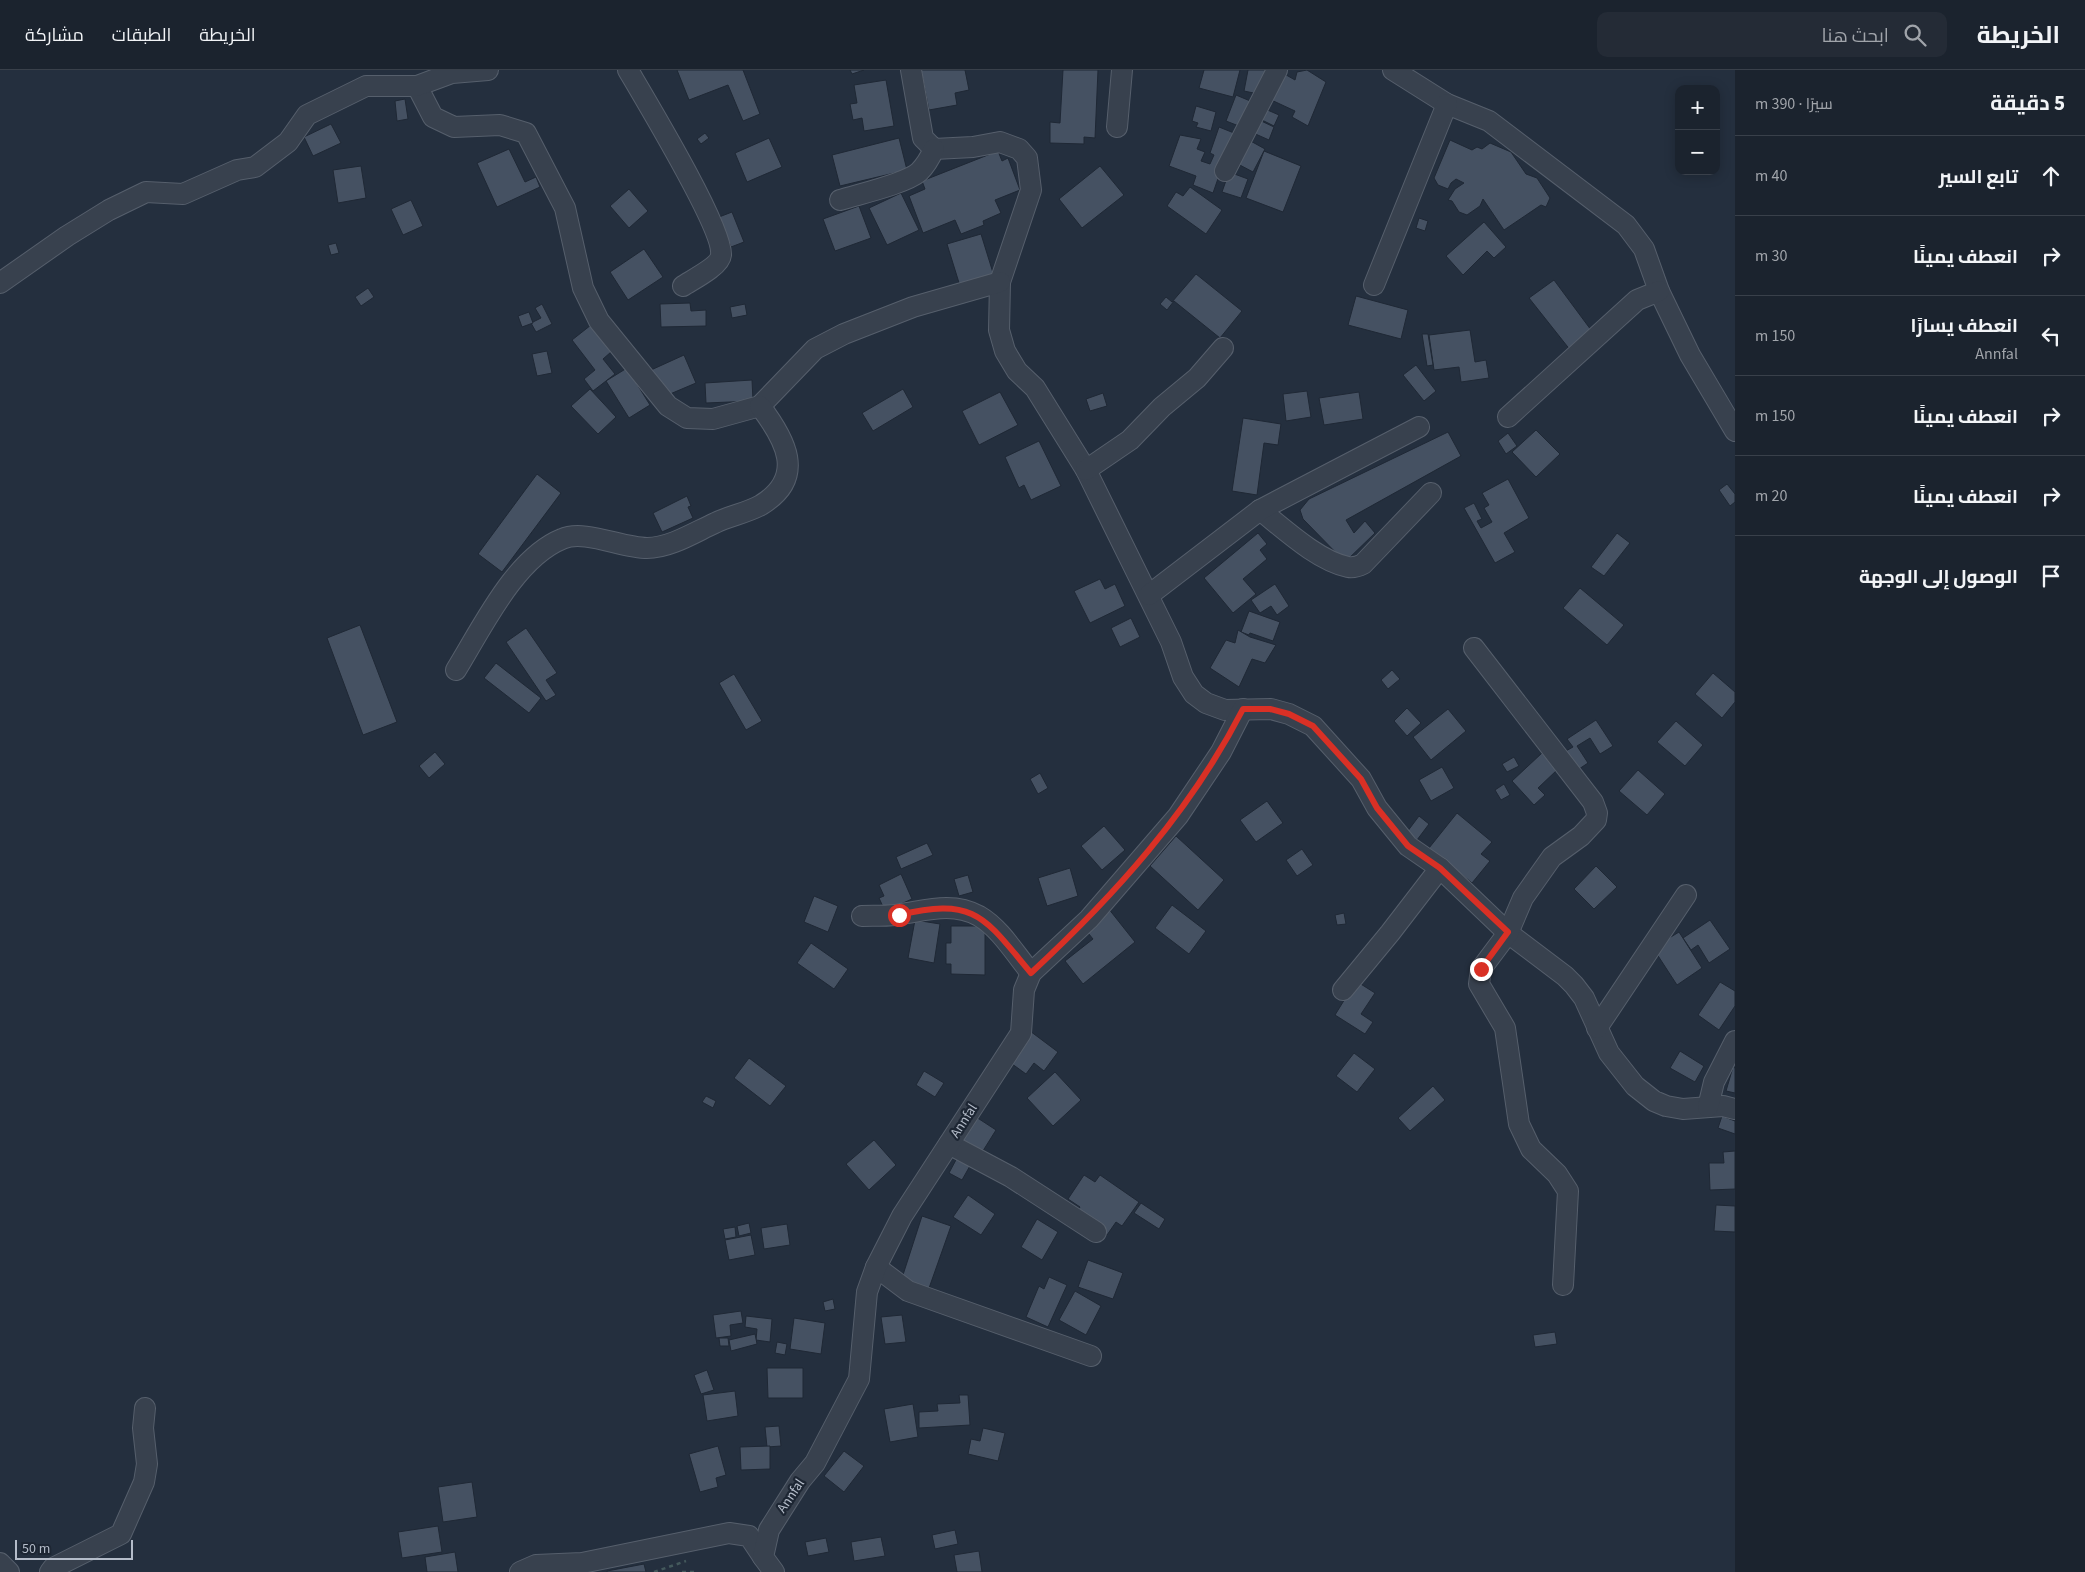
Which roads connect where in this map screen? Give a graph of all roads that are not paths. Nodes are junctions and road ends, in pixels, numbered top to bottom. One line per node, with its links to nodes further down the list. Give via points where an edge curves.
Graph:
1 (488, 70): 7 (street)
2 (628, 70): 17 (street, via 672,146 720,247 721,256 717,264)
3 (911, 70): 11 (street, via 923,138)
4 (1122, 70): 10 (street)
5 (1277, 70): 12 (street)
6 (1394, 70): 9 (street)
7 (441, 73): 8 (street)
8 (417, 86): 15 (street, via 366,86 307,115 288,142 256,167 237,170 183,194 146,192 67,236); 20 (street, via 433,117 454,127 500,125 526,133 565,208 583,288 600,321 668,406 687,418 713,419)
9 (1447, 104): 16 (street); 18 (street, via 1489,121 1626,225 1644,249)
10 (1117, 127)
11 (934, 149): 13 (street, via 917,174); 14 (street, via 1000,142 1018,149 1027,158 1031,190)
12 (1225, 171)
13 (840, 200)
14 (1000, 282): 20 (street, via 913,307 822,345 798,364); 24 (street, via 1000,330 1005,351 1017,371 1034,388)
15 (0, 283)
16 (1374, 285)
17 (683, 286)
18 (1659, 291): 21 (street, via 1637,300); 23 (street, via 1690,355)
19 (1223, 348): 24 (street, via 1197,378 1130,440)
20 (760, 406): 29 (street, via 786,447 789,467 780,489 760,506 650,548 580,536 562,539 530,560 506,591)
21 (1508, 418)
22 (1419, 427): 26 (street)
23 (1735, 431)
24 (1086, 470): 27 (street)
25 (1431, 493): 26 (street, via 1363,564 1350,568 1301,542)
26 (1260, 510): 27 (street)
27 (1149, 595): 30 (street, via 1172,642 1183,677 1194,694 1225,710)
28 (1474, 648): 34 (street, via 1593,802 1597,813 1596,820 1581,836 1552,857 1523,898)
29 (456, 670)
30 (1243, 709): 31 (street, via 1270,709 1313,726 1361,779 1377,808 1408,846); 35 (street, Annfal, via 1221,752 1178,816 1089,919)
31 (1440, 868): 34 (street); 36 (street)
32 (1686, 895): 37 (street)
33 (862, 916): 35 (street, via 899,915 954,907 980,916)
34 (1508, 932): 37 (street, via 1574,985 1584,998); 44 (street, via 1481,969 1479,984 1505,1028 1514,1094 1530,1149 1556,1174 1568,1191)
35 (1031, 973): 41 (street, Annfal, via 1024,990 1021,1033)
36 (1342, 990)
37 (1597, 1028): 39 (street, via 1609,1053 1644,1094 1666,1106 1683,1109)
38 (1735, 1041): 39 (street, via 1714,1082)
39 (1708, 1107): 40 (street)
40 (1735, 1109)
41 (949, 1144): 42 (street, via 1011,1177); 43 (street, Annfal, via 902,1216)
42 (1096, 1232)
43 (876, 1267): 45 (street, via 908,1291); 48 (street, Annfal, via 867,1292 859,1379 815,1463 769,1530)
44 (1563, 1285)
45 (1091, 1356)
46 (145, 1408): 50 (street, via 143,1428 147,1464 144,1482 121,1534)
47 (0, 1563): 49 (street)
48 (768, 1565): 51 (street, via 749,1536 729,1532 582,1562 536,1565)
49 (9, 1572)
50 (50, 1572)
51 (520, 1572)

